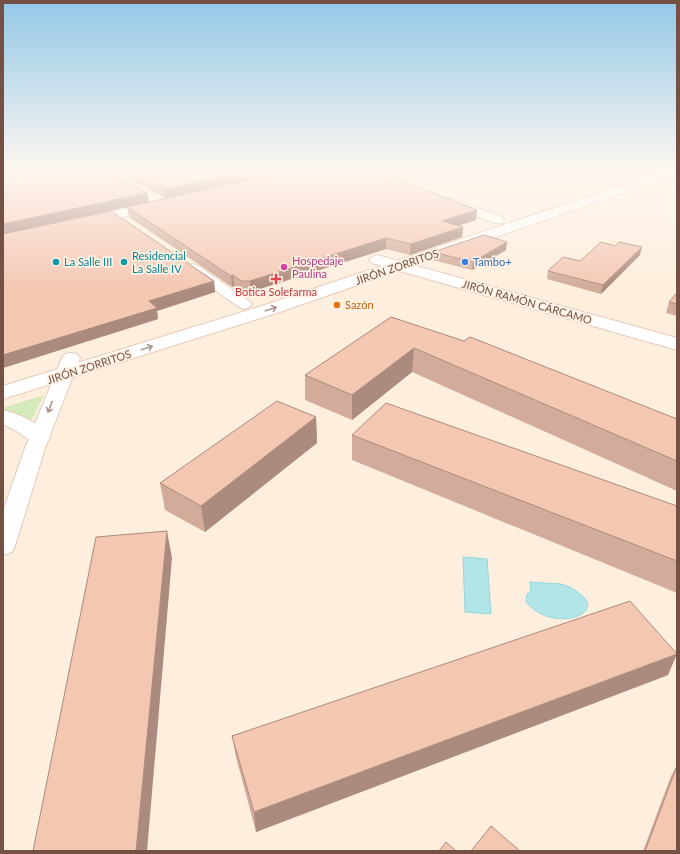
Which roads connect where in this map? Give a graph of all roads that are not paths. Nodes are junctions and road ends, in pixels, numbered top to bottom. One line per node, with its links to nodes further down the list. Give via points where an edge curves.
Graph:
1 (133, 211): 5 (street)
2 (475, 211): 6 (street)
3 (525, 211): 6 (main road, JIRÓN ZORRITOS)
4 (553, 211): 10 (main road, JIRÓN ZORRITOS)
5 (115, 215): 7 (street); 8 (street)
6 (498, 220): 10 (main road, JIRÓN ZORRITOS)
7 (77, 223)
8 (128, 224)
9 (179, 259): 11 (street)
10 (396, 261): 11 (main road, JIRÓN ZORRITOS); 12 (main road, JIRÓN RAMÓN CÁRCAMO); 15 (main road, JIRÓN ZORRITOS, one-way to 10)
11 (244, 304): 15 (main road, JIRÓN ZORRITOS)
12 (565, 308): 13 (main road, JIRÓN RAMÓN CÁRCAMO); 14 (main road, JIRÓN RAMÓN CÁRCAMO)
13 (677, 334)
14 (677, 344)
15 (67, 367): 16 (main road, JIRÓN ZORRITOS); 17 (main road, JIRÓN ZORRITOS); 19 (street, one-way to 19)
16 (3, 378)
17 (3, 393)
18 (3, 416): 19 (main road)
19 (39, 437): 20 (street)
20 (3, 546)

